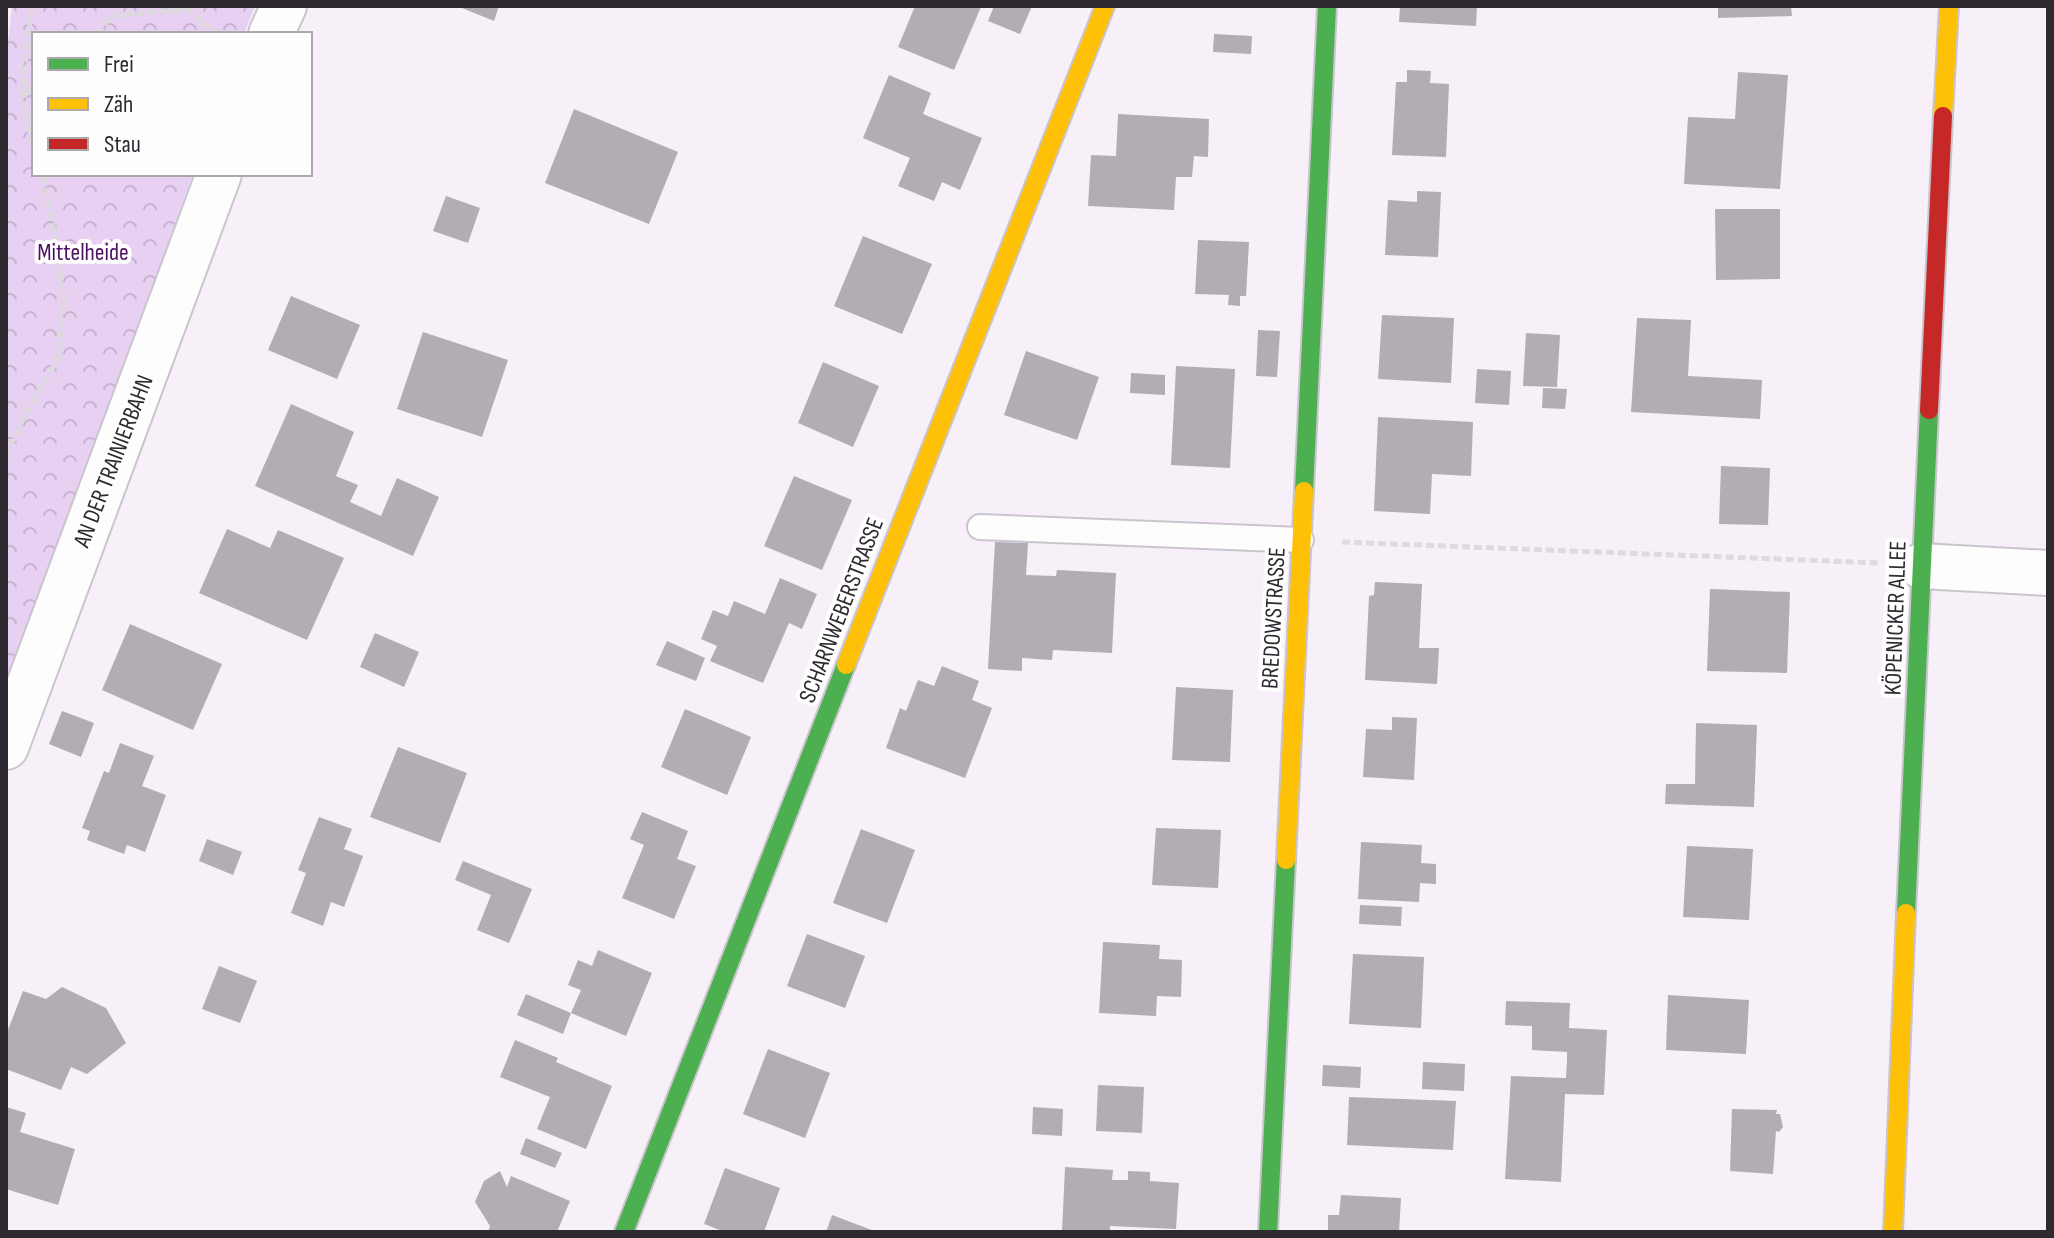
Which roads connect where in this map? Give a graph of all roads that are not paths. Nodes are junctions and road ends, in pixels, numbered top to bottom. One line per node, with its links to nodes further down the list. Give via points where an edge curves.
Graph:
1 (284, 6): 5 (street)
2 (1105, 6): 12 (street, SCHARNWEBERSTRASSE)
3 (1327, 6): 8 (street, BREDOWSTRASSE)
4 (1949, 6): 9 (street, KÖPENICKER ALLEE)
5 (272, 32)
6 (218, 176): 11 (street, AN DER TRAINIERBAHN)
7 (980, 527): 8 (lane)
8 (1301, 540): 13 (street, BREDOWSTRASSE)
9 (1921, 566): 10 (street); 14 (street, KÖPENICKER ALLEE)
10 (2048, 573)
11 (6, 747)
12 (624, 1232)
13 (1268, 1232)
14 (1893, 1232)

